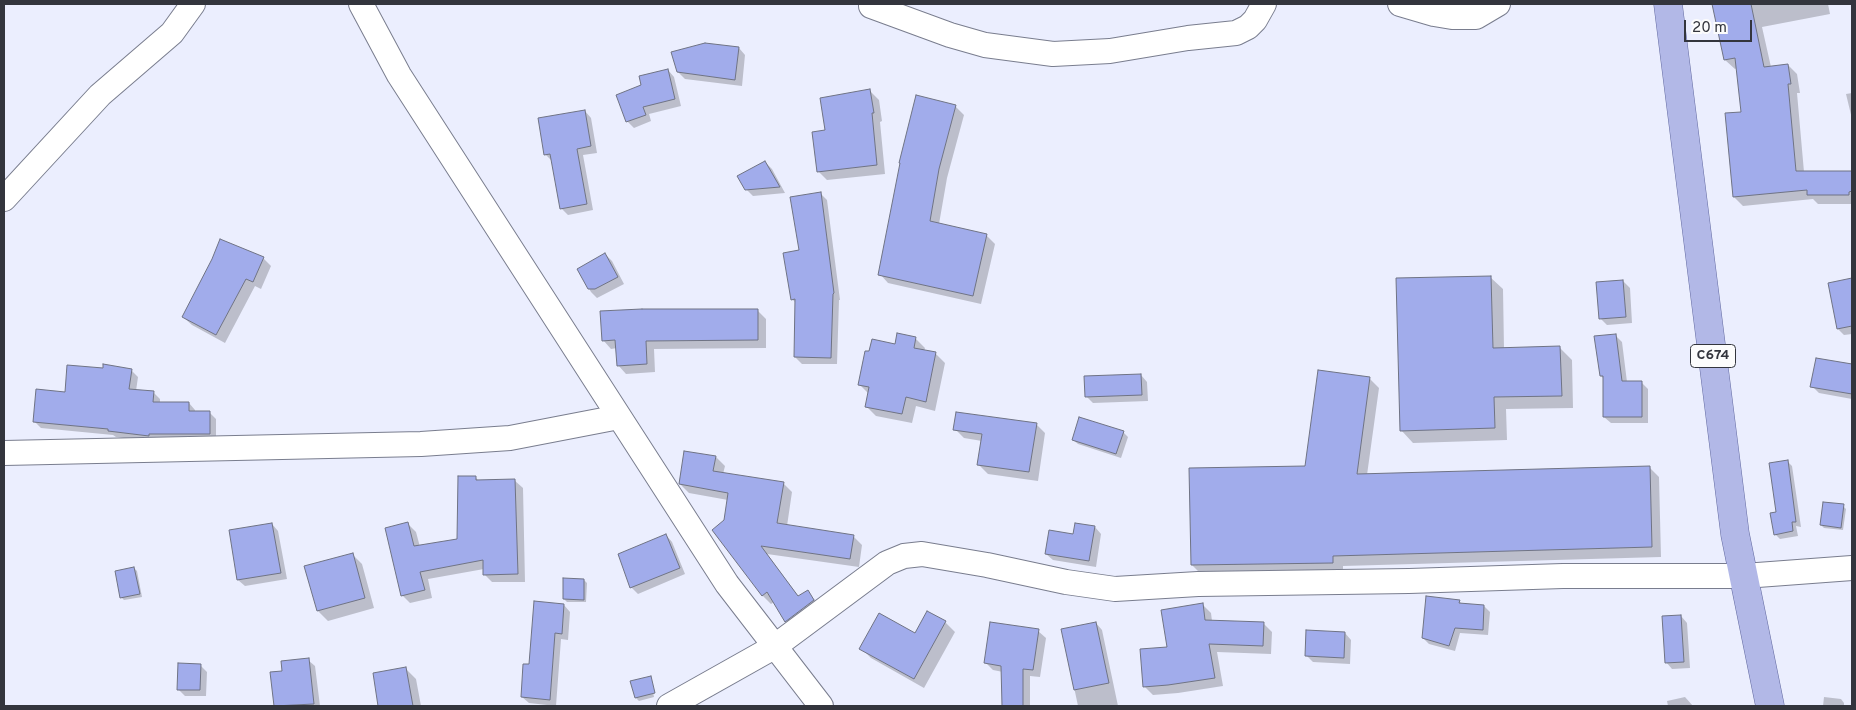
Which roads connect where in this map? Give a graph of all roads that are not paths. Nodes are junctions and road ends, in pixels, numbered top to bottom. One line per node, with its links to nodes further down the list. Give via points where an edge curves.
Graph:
1 (193, 4): 8 (street, via 172,33 100,95)
2 (362, 4): 9 (street, via 399,75)
3 (1264, 4): 7 (street, via 1255,20 1236,33 1110,51 1053,54 985,45)
4 (1400, 4): 5 (street, via 1434,14 1476,17)
5 (1498, 4)
6 (1668, 4): 12 (main road, C674, via 1735,534)
7 (871, 6)
8 (4, 199)
9 (619, 417): 10 (street, via 510,438 421,444); 13 (street, via 727,584)
10 (4, 453)
11 (1852, 568): 12 (street)
12 (1744, 576): 13 (street, via 1564,576 1198,584 1115,589 922,554 904,556 887,563); 16 (main road, C674)
13 (774, 647): 14 (street); 15 (street)
14 (669, 706)
15 (821, 706)
16 (1770, 706)

